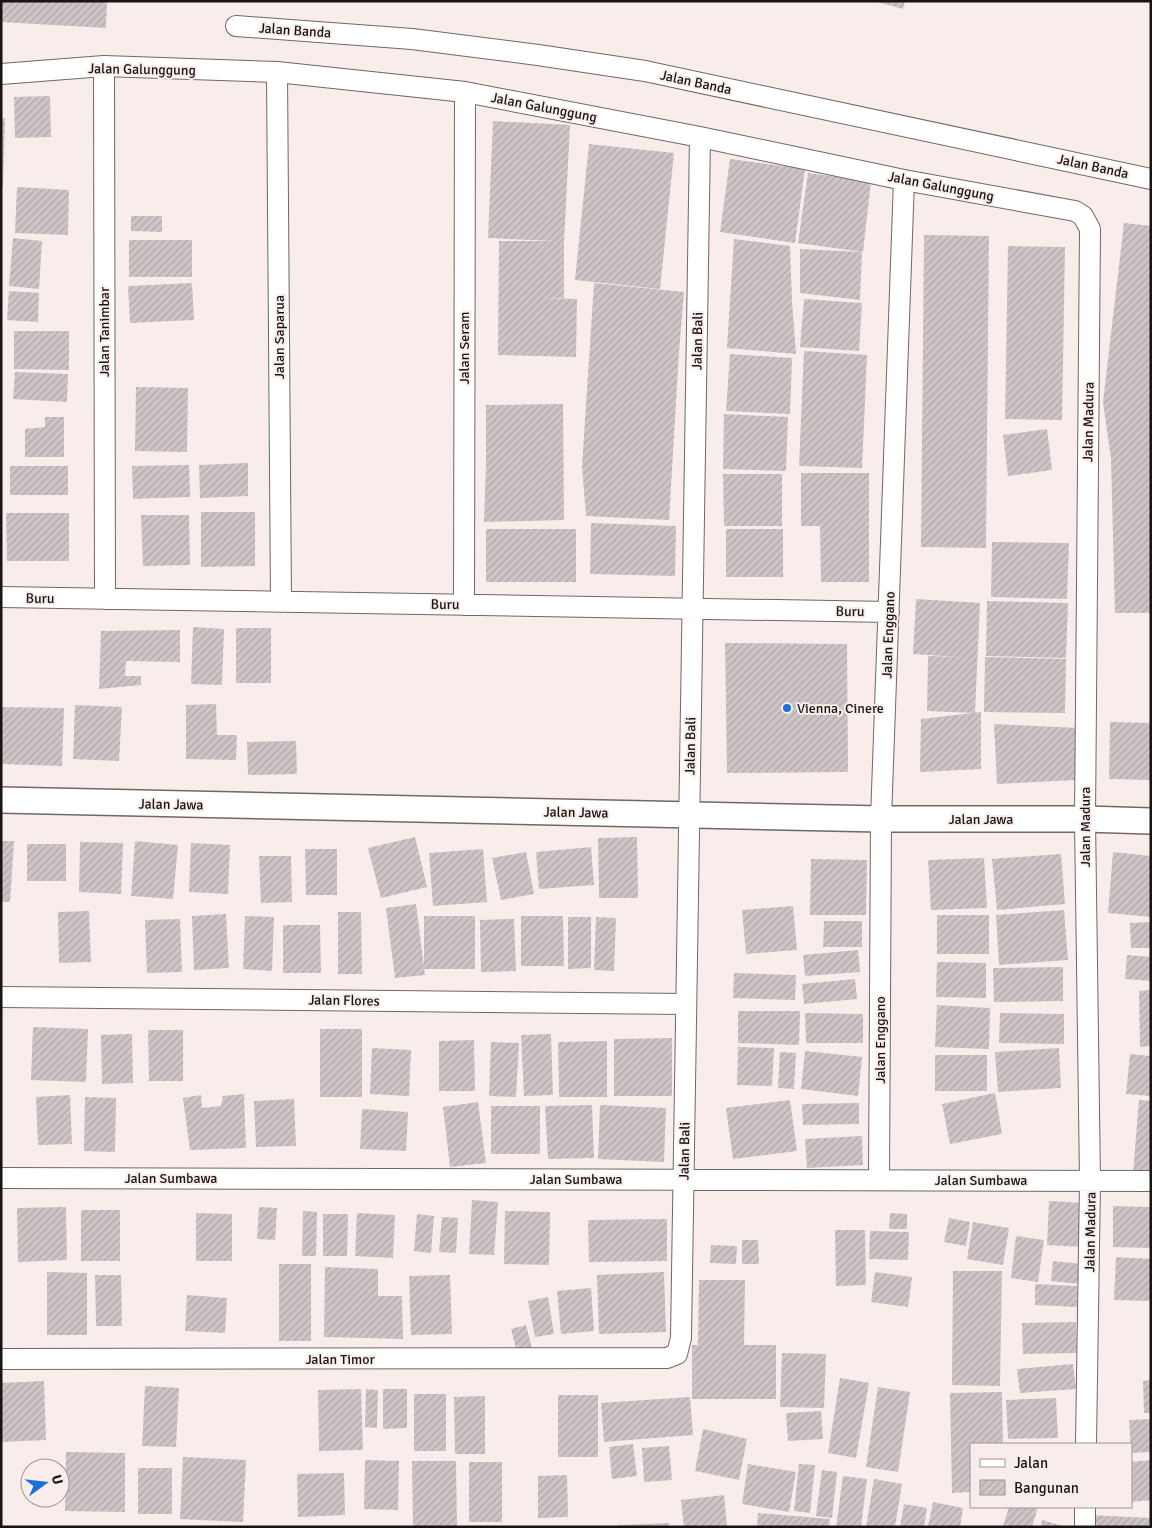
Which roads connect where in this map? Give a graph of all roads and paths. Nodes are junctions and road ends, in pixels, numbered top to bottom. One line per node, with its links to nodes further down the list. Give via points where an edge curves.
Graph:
1 (236, 26): 7 (street, Jalan Banda, via 412,39 644,71)
2 (104, 66): 3 (street, Jalan Galunggung); 4 (street, Jalan Galunggung); 11 (street, Jalan Tanimbar)
3 (277, 72): 5 (street, Jalan Galunggung); 12 (street, Jalan Saparua)
4 (1, 74)
5 (465, 92): 6 (street, Jalan Galunggung); 13 (street, Jalan Seram)
6 (700, 137): 8 (street, Jalan Galunggung); 14 (street, Jalan Bali)
7 (1151, 179)
8 (904, 180): 9 (street, Jalan Galunggung); 15 (street, Jalan Enggano)
9 (1080, 212): 19 (street, Jalan Madura, via 1090,229)
10 (1, 597): 11 (street, Buru)
11 (105, 599): 12 (street, Buru)
12 (281, 602): 13 (street, Buru)
13 (464, 605): 14 (street, Buru)
14 (692, 608): 15 (street, Buru); 17 (street, Jalan Bali)
15 (889, 612): 18 (street, Jalan Enggano)
16 (1, 800): 17 (street, Jalan Jawa)
17 (689, 815): 18 (street, Jalan Jawa); 22 (street, Jalan Bali)
18 (881, 819): 19 (street, Jalan Jawa); 25 (street, Jalan Enggano)
19 (1085, 819): 20 (street, Jalan Jawa); 26 (street, Jalan Madura)
20 (1151, 821)
21 (1, 997): 22 (street, Jalan Flores)
22 (686, 1004): 24 (street, Jalan Bali)
23 (1, 1178): 24 (street, Jalan Sumbawa)
24 (684, 1180): 25 (street, Jalan Sumbawa); 28 (street, Jalan Bali, via 681,1338)
25 (879, 1180): 26 (street, Jalan Sumbawa)
26 (1090, 1181): 27 (street, Jalan Sumbawa); 30 (street, Jalan Madura)
27 (1151, 1181)
28 (677, 1354): 29 (street, Jalan Timor, via 667,1358)
29 (1, 1360)
30 (1086, 1443)
31 (1085, 1508): 32 (street)
32 (1085, 1527)

